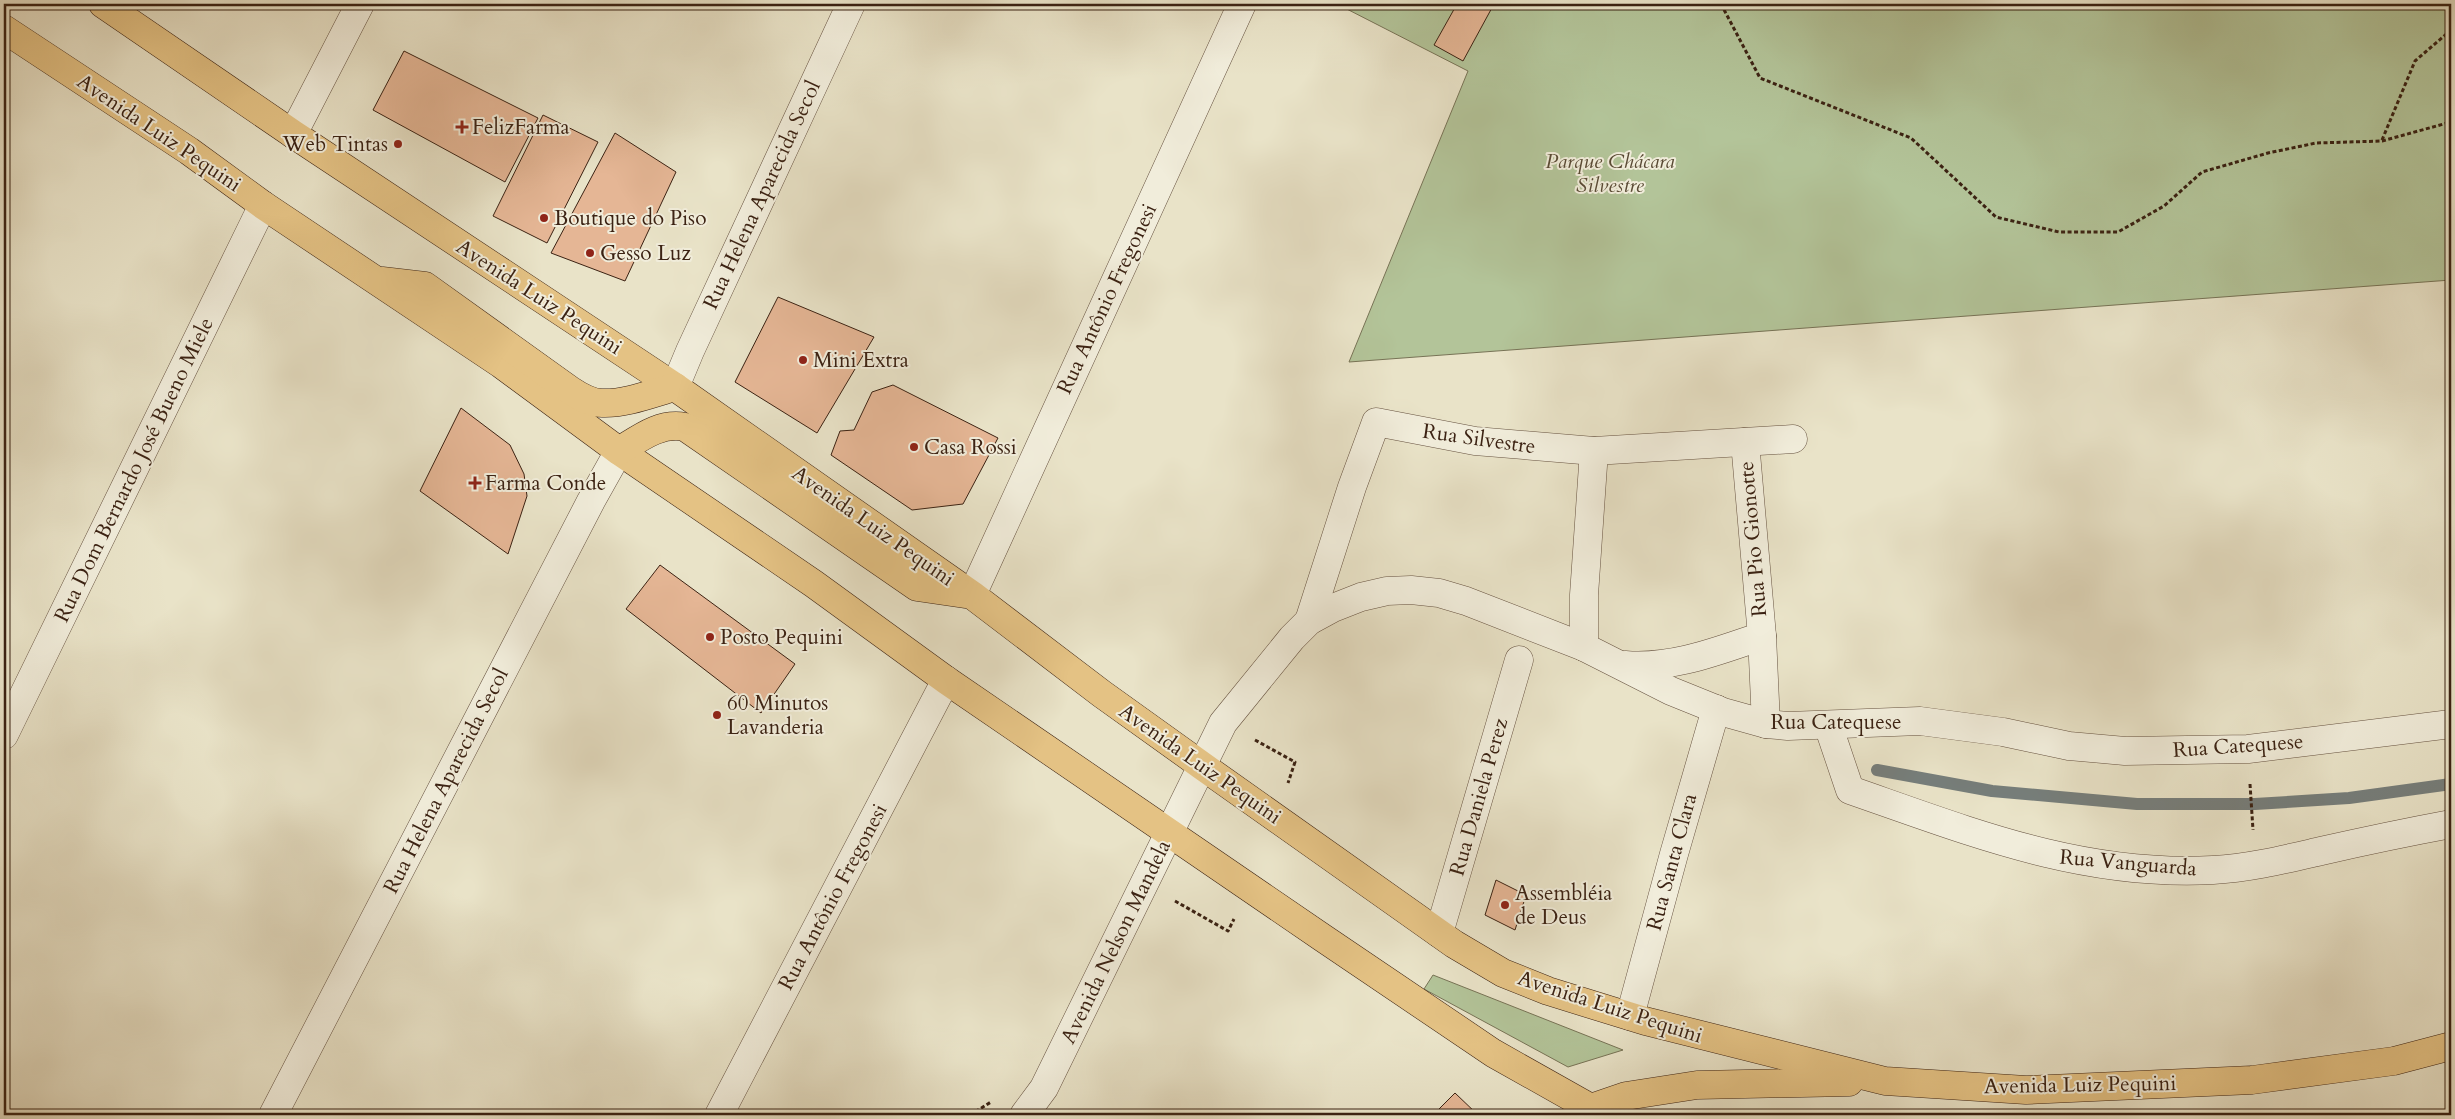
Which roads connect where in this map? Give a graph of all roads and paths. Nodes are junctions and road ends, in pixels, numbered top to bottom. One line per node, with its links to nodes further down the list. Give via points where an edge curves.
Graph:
1 (103, 4): 9 (main road, Avenida Luiz Pequini)
2 (360, 4): 9 (street)
3 (851, 4): 13 (street, Rua Helena Aparecida Secol)
4 (1242, 4): 18 (street, Rua Antônio Fregonesi)
5 (1721, 4): 10 (path, via 1760,78 1911,138 1996,217 2059,232 2118,232 2164,206 2202,172 2268,153 2316,143)
6 (4, 29): 11 (main road, Avenida Luiz Pequini)
7 (2451, 30): 10 (path, via 2415,62)
8 (2451, 122): 10 (path)
9 (293, 134): 13 (main road, Avenida Luiz Pequini)
10 (2382, 141)
11 (263, 204): 12 (main road, Avenida Luiz Pequini); 30 (street, Rua Dom Bernardo José Bueno Miele)
12 (380, 281): 13 (main road, via 425,286 585,399 601,403 620,401); 16 (main road, Avenida Luiz Pequini)
13 (676, 387): 18 (main road, Avenida Luiz Pequini)
14 (1793, 439): 15 (street, Rua Silvestre)
15 (1745, 442): 17 (street, Rua Silvestre); 20 (street, Rua Pio Gionotte)
16 (619, 451): 18 (main road, via 655,430 672,424 685,427 916,587); 24 (main road, Avenida Luiz Pequini, via 814,584); 44 (street, Rua Helena Aparecida Secol)
17 (1594, 451): 19 (street, Rua Silvestre, via 1476,441 1376,422); 21 (street, via 1584,596)
18 (972, 595): 31 (main road, Avenida Luiz Pequini)
19 (1309, 621): 21 (street, Rua Catequese, via 1361,597 1411,590 1439,593); 26 (street, Rua Catequese)
20 (1762, 636): 23 (street, via 1685,661 1646,667); 27 (street, Rua Pio Gionotte)
21 (1584, 647): 23 (street, Rua Catequese)
22 (1519, 660): 39 (street, Rua Daniela Perez)
23 (1616, 664): 25 (street, Rua Catequese)
24 (946, 680): 36 (main road, Avenida Luiz Pequini); 45 (street, Rua Antônio Fregonesi)
25 (1716, 709): 27 (street, Rua Catequese); 40 (street, Rua Santa Clara)
26 (1223, 723): 31 (street, Rua Catequese); 33 (path, via 1296,762)
27 (1766, 724): 29 (street, Rua Catequese)
28 (2451, 724): 29 (street, Rua Catequese, via 2248,749 2144,751 2070,746 2003,732 1920,721)
29 (1828, 725): 34 (street, Rua Vanguarda, via 1850,790 1989,838 2060,858 2162,870 2213,870 2257,866)
30 (4, 735)
31 (1202, 766): 33 (main road, Avenida Luiz Pequini); 36 (street, Avenida Nelson Mandela)
32 (2251, 789): 35 (path)
33 (1276, 818): 39 (main road, Avenida Luiz Pequini)
34 (2451, 824)
35 (2252, 828)
36 (1170, 833): 37 (street, Avenida Nelson Mandela); 38 (main road, Avenida Luiz Pequini)
37 (1144, 884): 38 (path, via 1228,930); 46 (street, Avenida Nelson Mandela, via 1044,1088)
38 (1250, 888): 43 (main road, Avenida Luiz Pequini, via 1494,1053)
39 (1439, 933): 40 (main road, Avenida Luiz Pequini, via 1504,973 1548,991)
40 (1630, 1016): 42 (main road, Avenida Luiz Pequini)
41 (2451, 1046): 42 (main road, Avenida Luiz Pequini, via 2394,1061 2252,1080 2026,1090)
42 (1885, 1081): 43 (main road, via 1697,1086 1626,1096)
43 (1590, 1113)
44 (273, 1114)
45 (719, 1115)
46 (1024, 1115)

